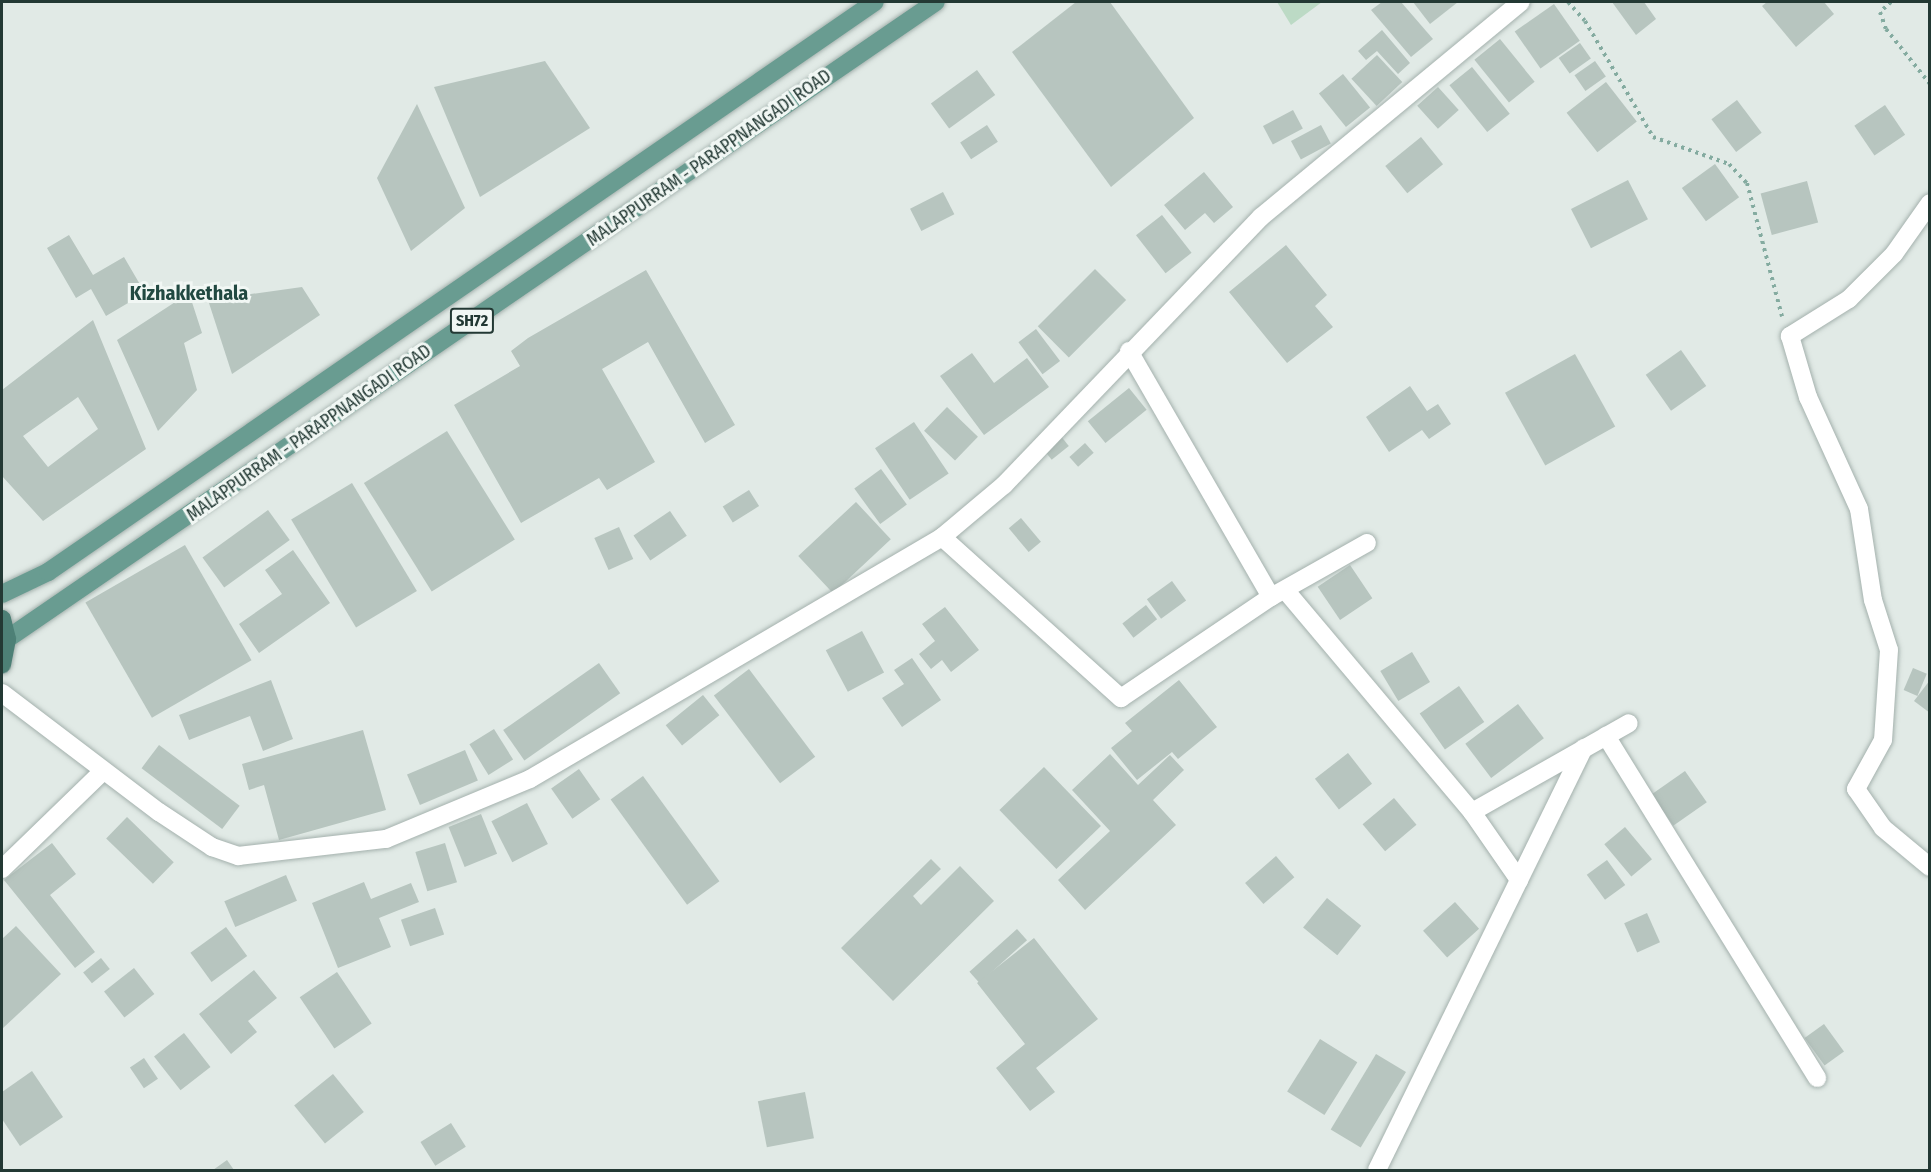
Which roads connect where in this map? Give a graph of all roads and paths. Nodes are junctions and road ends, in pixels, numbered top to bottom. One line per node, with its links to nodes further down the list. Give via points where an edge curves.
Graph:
1 (875, 2): 12 (main road, MALAPPURRAM - PARAPPNANGADI ROAD / SH72, via 48,572)
2 (936, 2): 15 (main road, MALAPPURRAM - PARAPPNANGADI ROAD / SH72)
3 (1521, 2): 9 (street, via 1261,217 1192,293)
4 (1568, 2): 8 (path, via 1585,21 1653,137 1729,164 1747,183 1765,267)
5 (1891, 2): 6 (path, via 1880,12 1886,29)
6 (1929, 84)
7 (1929, 202): 8 (street, via 1894,254 1849,299)
8 (1790, 336): 23 (street, via 1808,397 1859,509 1873,600 1889,650 1883,740 1856,789 1883,828)
9 (1129, 351): 10 (street, via 1004,485); 13 (street)
10 (942, 537): 13 (street, via 1120,698); 21 (street, via 530,778 386,839 238,856 212,847)
11 (1367, 543): 13 (street)
12 (2, 594)
13 (1278, 594): 22 (street)
14 (2, 619): 15 (highway)
15 (7, 639): 16 (highway)
16 (2, 666)
17 (2, 693): 21 (street)
18 (1629, 723): 19 (street)
19 (1606, 736): 20 (street); 26 (street)
20 (1584, 748): 22 (street); 25 (street)
21 (102, 772): 24 (street)
22 (1472, 812): 25 (street)
23 (1929, 867)
24 (2, 869)
25 (1519, 880): 27 (street)
26 (1817, 1078)
27 (1377, 1170)

